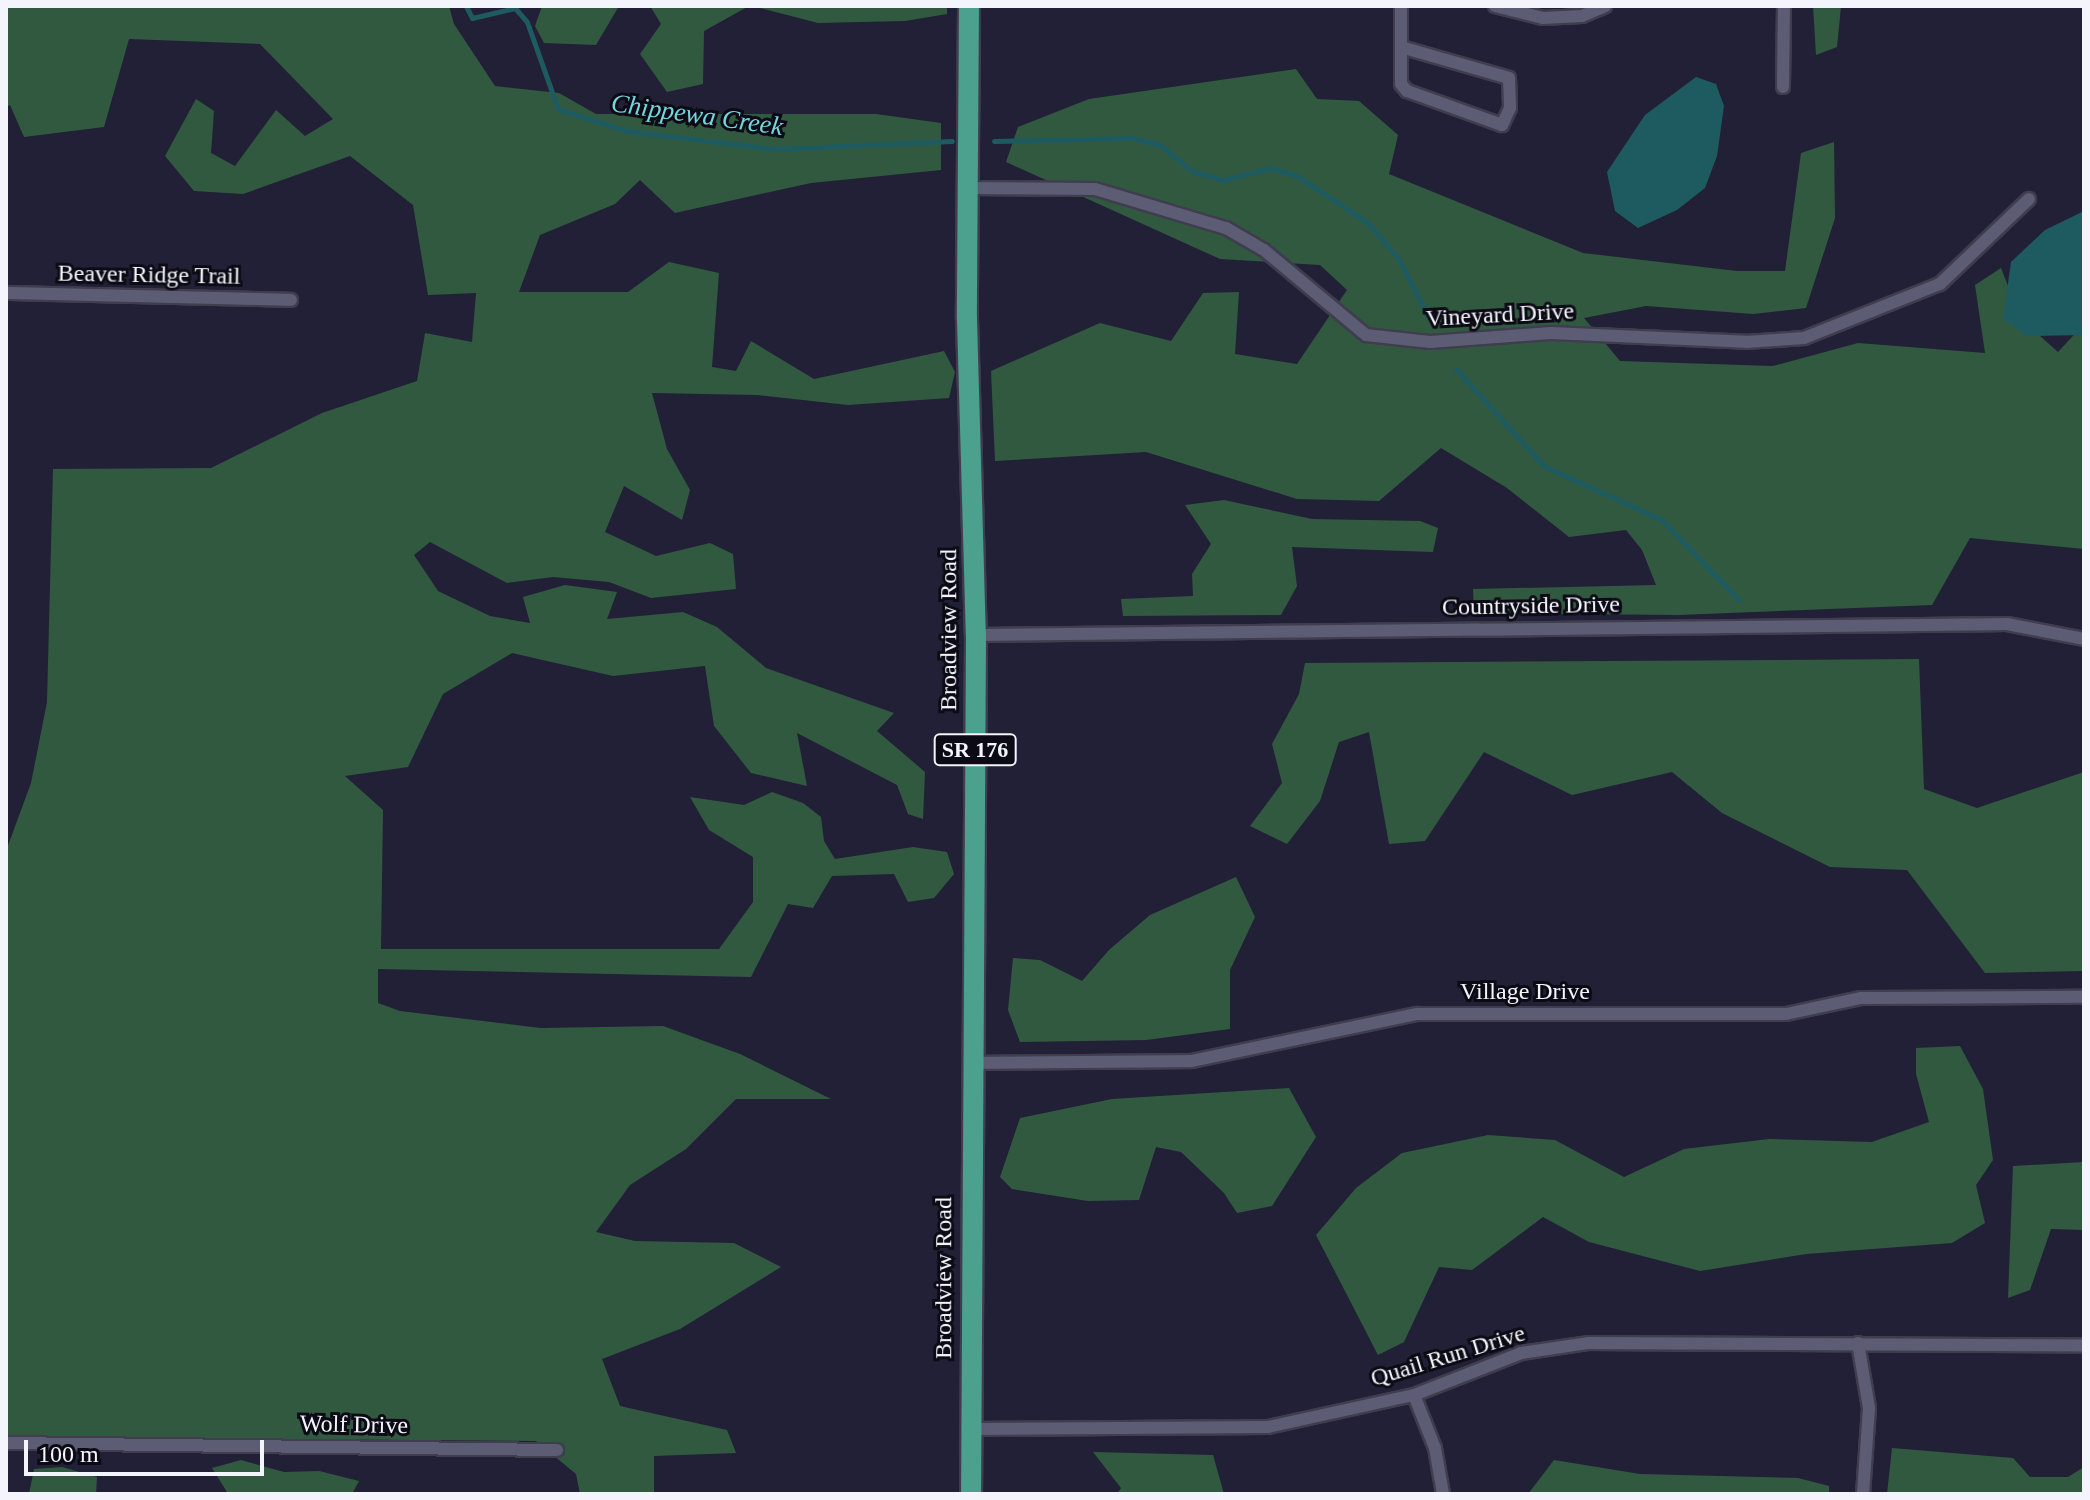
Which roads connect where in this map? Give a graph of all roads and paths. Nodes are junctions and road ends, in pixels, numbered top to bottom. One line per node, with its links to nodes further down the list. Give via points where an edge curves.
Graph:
1 (969, 6): 8 (main road, Broadview Road / SR 176)
2 (1401, 6): 6 (street)
3 (1495, 6): 4 (street, via 1543,18 1582,16)
4 (1605, 6)
5 (1784, 6): 7 (street)
6 (1401, 47): 6 (street, via 1509,78 1510,108 1502,125 1407,91 1401,84)
7 (1783, 87)
8 (971, 188): 9 (street, Vineyard Drive, via 1095,189 1226,228 1264,250 1366,335 1430,342 1551,333 1746,342 1804,338 1940,284); 12 (main road, Broadview Road / SR 176, via 967,319)
9 (2029, 199)
10 (6, 293): 11 (street, Beaver Ridge Trail)
11 (291, 300)
12 (976, 635): 13 (street, Countryside Drive, via 2007,624); 15 (main road, Broadview Road / SR 176)
13 (2084, 639)
14 (2084, 997): 15 (street, Village Drive, via 1861,998 1786,1014 1417,1014 1192,1061)
15 (970, 1063): 19 (main road, Broadview Road / SR 176)
16 (1858, 1343): 17 (street, Quail Run Drive); 18 (street, Quail Run Drive, via 1589,1343 1521,1353); 24 (street, via 1869,1408)
17 (2084, 1346)
18 (1414, 1395): 19 (street, Quail Run Drive, via 1268,1427); 23 (street, via 1435,1448)
19 (971, 1429): 22 (main road, Broadview Road / SR 176)
20 (6, 1443): 21 (street, Wolf Drive)
21 (557, 1450)
22 (971, 1494)
23 (1443, 1494)
24 (1863, 1494)

